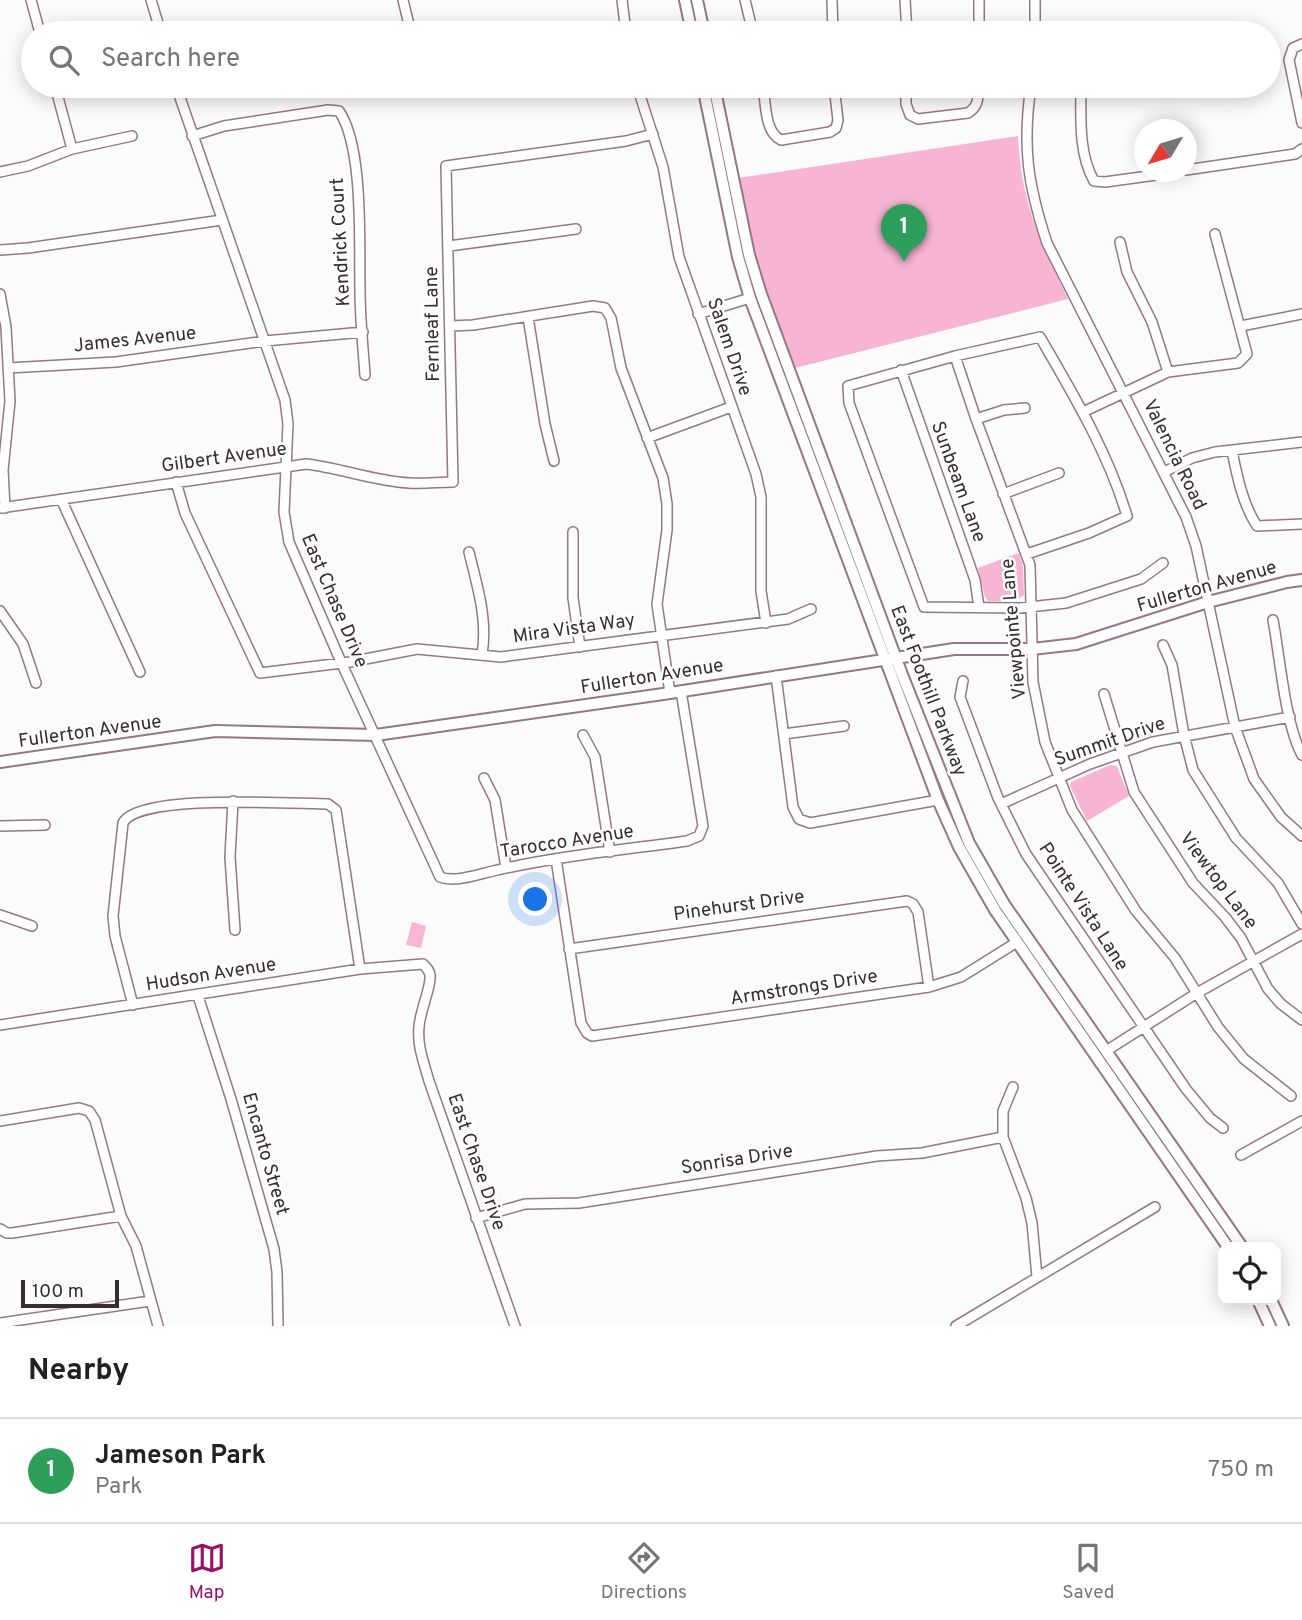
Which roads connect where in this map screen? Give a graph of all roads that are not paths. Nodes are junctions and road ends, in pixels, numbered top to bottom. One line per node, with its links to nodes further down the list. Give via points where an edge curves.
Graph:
1 (31, 0): 12 (street)
2 (151, 0): 13 (street)
3 (403, 0): 14 (street)
4 (622, 0): 15 (street)
5 (685, 0): 16 (main road)
6 (697, 0): 17 (main road)
7 (745, 0): 18 (street)
8 (832, 0): 19 (street)
9 (905, 0): 20 (street)
10 (979, 0): 21 (street)
11 (1035, 0): 22 (street)
12 (37, 21)
13 (157, 21)
14 (408, 21)
15 (625, 21)
16 (689, 21)
17 (701, 21)
18 (750, 21)
19 (833, 21)
20 (906, 21)
21 (979, 21)
22 (1035, 21)
23 (1297, 46): 35 (street, via 1289,60)
24 (58, 98): 39 (street)
25 (180, 98): 38 (street, East Chase Drive)
26 (641, 98): 36 (street, Salem Drive)
27 (705, 98): 51 (main road, East Foothill Parkway)
28 (716, 98): 99 (main road, East Foothill Parkway, via 761,294)
29 (765, 98): 30 (street, via 770,129 781,140 836,128)
30 (835, 98)
31 (906, 98): 32 (street, via 910,115 918,119 968,113)
32 (978, 98)
33 (1029, 98): 64 (street, Valencia Road, via 1027,164 1047,243)
34 (1082, 98): 43 (street, via 1082,134 1094,181)
35 (1302, 123)
36 (653, 134): 48 (street, Fernleaf Lane, via 446,166); 52 (street, Salem Drive, via 679,257)
37 (132, 136): 39 (street)
38 (192, 136): 44 (street, East Chase Drive); 57 (street, Kendrick Court, via 224,126 339,111 355,165)
39 (72, 149): 42 (street)
40 (1302, 149): 41 (street)
41 (1197, 168)
42 (0, 172)
43 (1134, 178)
44 (222, 220): 49 (street); 58 (street, East Chase Drive)
45 (576, 229): 48 (street)
46 (1215, 234): 56 (street)
47 (1120, 242): 62 (street, via 1126,272 1152,322)
48 (449, 246): 55 (street, Fernleaf Lane)
49 (0, 250)
50 (0, 294): 60 (street)
51 (750, 298): 52 (street); 99 (main road, East Foothill Parkway)
52 (698, 314): 65 (street, Salem Drive)
53 (1302, 314): 56 (street)
54 (528, 317): 55 (street); 69 (street, via 605,308); 72 (street)
55 (450, 326): 77 (street, Fernleaf Lane)
56 (1241, 326): 62 (street, via 1247,354 1238,363)
57 (363, 332): 58 (street, James Avenue); 63 (street, Kendrick Court)
58 (265, 341): 60 (street, James Avenue, via 116,362); 73 (street, East Chase Drive, via 285,400)
59 (955, 356): 61 (street); 67 (street, via 1040,337); 68 (street, Viewpointe Lane)
60 (8, 368): 80 (street)
61 (901, 370): 88 (street, Sunbeam Lane, via 975,580); 88 (street, via 848,386 849,403 924,607)
62 (1168, 372): 64 (street)
63 (365, 375)
64 (1123, 392): 67 (street); 74 (street, Valencia Road)
65 (731, 407): 69 (street); 93 (street, Salem Drive, via 761,497 761,591)
66 (1025, 408): 68 (street)
67 (1083, 412): 84 (street, via 1119,487 1127,516)
68 (976, 419): 78 (street, Viewpointe Lane)
69 (647, 438): 94 (street, via 663,478 667,504 657,604)
70 (1302, 442): 71 (street)
71 (1232, 451): 74 (street, via 1192,458); 81 (street, via 1257,526)
72 (554, 461)
73 (286, 467): 76 (street, Gilbert Avenue); 77 (street, Gilbert Avenue, via 335,467 410,483); 100 (street, East Chase Drive, via 286,533)
74 (1164, 472): 87 (street, Valencia Road, via 1196,546)
75 (1059, 473): 78 (street)
76 (176, 482): 79 (street, Gilbert Avenue); 100 (street, Mira Vista Way, via 185,513 260,673)
77 (453, 482)
78 (1003, 494): 84 (street, Viewpointe Lane)
79 (61, 499): 80 (street, Gilbert Avenue); 101 (street)
80 (2, 508)
81 (1302, 524)
82 (573, 532): 96 (street, via 573,598)
83 (470, 552): 98 (street, via 482,609)
84 (1027, 554): 89 (street, Viewpointe Lane)
85 (1163, 563): 89 (street, via 1141,579 1066,603)
86 (1302, 580): 87 (main road, Fullerton Avenue)
87 (1208, 602): 97 (main road, Fullerton Avenue, via 1076,644); 109 (street, Valencia Road)
88 (979, 607): 89 (street)
89 (1030, 608): 97 (street, Viewpointe Lane)
90 (811, 609): 93 (street, Mira Vista Way, via 788,620)
91 (0, 611): 104 (street, via 23,644)
92 (1273, 620): 107 (street)
93 (766, 622): 94 (street, Mira Vista Way)
94 (662, 635): 96 (street, Mira Vista Way); 105 (street)
95 (1163, 645): 113 (street, via 1172,665)
96 (580, 647): 98 (street, Mira Vista Way, via 501,657)
97 (1032, 649): 99 (main road, Fullerton Avenue, via 954,649); 117 (street, Viewpointe Lane, via 1040,719)
98 (482, 654): 100 (street, Mira Vista Way, via 418,649)
99 (890, 658): 102 (main road, Fullerton Avenue); 120 (main road, East Foothill Parkway); 146 (main road, East Foothill Parkway, via 969,843 1004,904)
100 (341, 662): 111 (street, East Chase Drive)
101 (140, 672)
102 (776, 676): 105 (main road, Fullerton Avenue); 110 (street)
103 (963, 681): 121 (street, Pointe Vista Lane, via 960,697)
104 (36, 683)
105 (675, 692): 111 (main road, Fullerton Avenue); 125 (street, Tarocco Avenue, via 703,827 699,836 687,841)
106 (1104, 694): 114 (street, Viewtop Lane)
107 (1290, 717): 109 (street, Summit Drive); 115 (street)
108 (844, 726): 110 (street)
109 (1235, 727): 113 (street, Summit Drive); 124 (street, Valencia Road, via 1254,779 1281,817)
110 (784, 734): 120 (street, via 793,807 804,822)
111 (376, 735): 116 (main road, Fullerton Avenue, via 215,731); 128 (street, East Chase Drive)
112 (583, 735): 125 (street, via 595,757)
113 (1184, 735): 114 (street, Summit Drive); 130 (street, via 1193,770 1236,838 1278,883)
114 (1121, 752): 117 (street, Summit Drive); 136 (street, Viewtop Lane, via 1134,792 1177,860 1241,938)
115 (1302, 755)
116 (0, 762)
117 (1059, 777): 121 (street, Summit Drive); 140 (street, Viewpointe Lane, via 1099,855)
118 (484, 778): 127 (street, via 495,800)
119 (233, 800): 132 (street, via 230,857); 138 (street, via 328,804 336,810); 142 (street, via 143,810 123,823 113,916)
120 (938, 800): 134 (main road, East Foothill Parkway, via 976,879)
121 (1001, 804): 145 (street, Pointe Vista Lane, via 1026,854)
122 (45, 825): 123 (street)
123 (0, 826)
124 (1302, 836)
125 (610, 852): 126 (street, Tarocco Avenue)
126 (556, 859): 127 (street, Tarocco Avenue); 135 (street)
127 (506, 868): 128 (street, Tarocco Avenue)
128 (440, 877)
129 (0, 915): 131 (street)
130 (1302, 924)
131 (32, 926)
132 (235, 930)
133 (1302, 934): 136 (street)
134 (1017, 942): 139 (street, Armstrongs Drive, via 961,977); 158 (main road, East Foothill Parkway)
135 (569, 949): 139 (street, Armstrongs Drive, via 581,1023 587,1033 600,1037); 139 (street, Pinehurst Drive, via 900,900 913,904 918,912)
136 (1252, 961): 140 (street); 143 (street, Viewtop Lane, via 1268,989)
137 (426, 967): 138 (street, Hudson Avenue, via 418,963); 156 (street, East Chase Drive, via 430,978 418,1027 419,1046)
138 (360, 969): 141 (street, Hudson Avenue)
139 (929, 987)
140 (1197, 993): 145 (street); 148 (street, Viewpointe Lane, via 1244,1059)
141 (198, 996): 142 (street, Hudson Avenue); 166 (street, Encanto Street, via 274,1249)
142 (133, 1005): 144 (street, Hudson Avenue)
143 (1300, 1016)
144 (0, 1025)
145 (1142, 1026): 146 (street); 151 (street, Pointe Vista Lane, via 1186,1089)
146 (1106, 1051): 159 (main road, East Foothill Parkway)
147 (1013, 1087): 152 (street, via 1003,1111)
148 (1291, 1096)
149 (0, 1121): 155 (street, via 79,1108 89,1111)
150 (1302, 1121): 153 (street)
151 (1223, 1128)
152 (1003, 1138): 156 (street, Sonrisa Drive, via 579,1203 525,1205); 160 (street, via 1026,1198)
153 (1241, 1155)
154 (1155, 1207): 160 (street)
155 (121, 1216): 157 (street); 161 (street, via 135,1246)
156 (476, 1217): 167 (street, East Chase Drive)
157 (1, 1231)
158 (1225, 1242)
159 (1239, 1242)
160 (1037, 1277): 168 (street)
161 (150, 1301): 164 (street); 165 (street)
162 (1260, 1305): 169 (main road)
163 (1273, 1305): 170 (main road)
164 (5, 1324)
165 (158, 1326)
166 (278, 1326)
167 (515, 1326)
168 (956, 1326)
169 (1270, 1326)
170 (1283, 1326)

